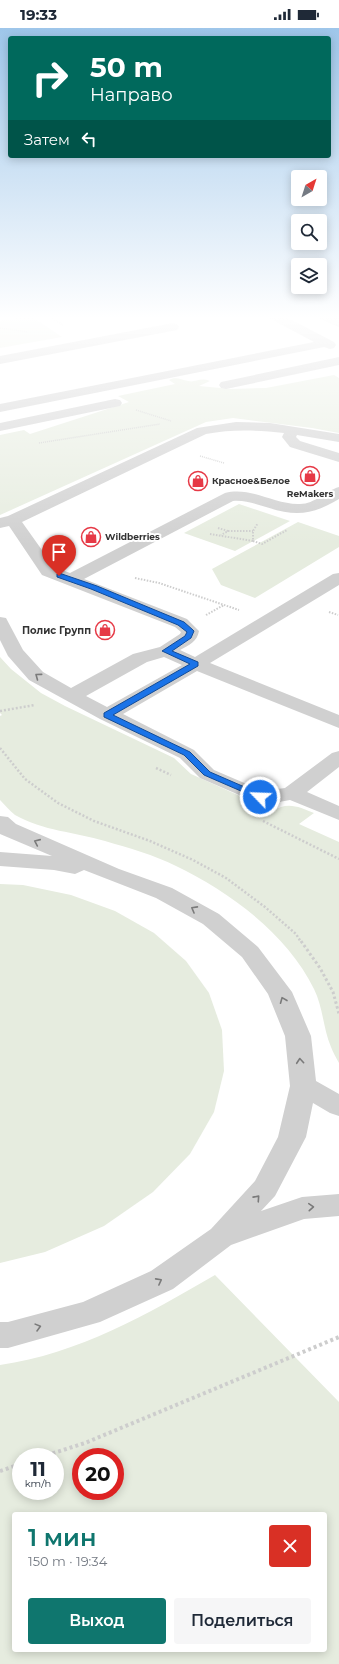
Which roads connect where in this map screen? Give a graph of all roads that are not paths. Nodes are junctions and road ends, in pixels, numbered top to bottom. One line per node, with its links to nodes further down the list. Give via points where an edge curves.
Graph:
1 (79, 392): 3 (street)
2 (115, 403): 4 (street)
3 (0, 408)
4 (0, 427)
5 (292, 430): 6 (street); 7 (street, via 289,437 295,444); 9 (street, via 259,425 227,425 202,431)
6 (339, 438)
7 (339, 458)
8 (339, 492): 11 (street, via 311,508 300,509 246,495 230,496)
9 (6, 522): 11 (street, via 48,571)
10 (339, 578): 14 (street)
11 (70, 580): 13 (street, via 181,623 190,631 189,637)
12 (0, 622): 15 (street, one-way to 12, via 36,676 15,652)
13 (166, 651): 14 (street); 15 (street, via 140,658)
14 (196, 664): 16 (street); 17 (street)
15 (71, 696): 16 (street)
16 (107, 715): 19 (street, via 187,754 207,774 260,797)
17 (339, 722)
18 (339, 757): 19 (street)
19 (292, 793): 20 (street)
20 (339, 814)
21 (0, 822): 23 (street, one-way to 21, via 8,829)
22 (0, 860): 23 (street, via 54,863)
23 (111, 874): 24 (street, one-way to 23, via 296,1030 280,992 250,952 211,919 164,893)
24 (303, 1086): 25 (street); 27 (street, one-way to 24, via 265,1188 292,1137)
25 (339, 1106)
26 (339, 1205): 27 (street, one-way to 26, via 302,1208)
27 (221, 1237): 28 (street, one-way to 27, via 89,1313 162,1280)
28 (0, 1335)

